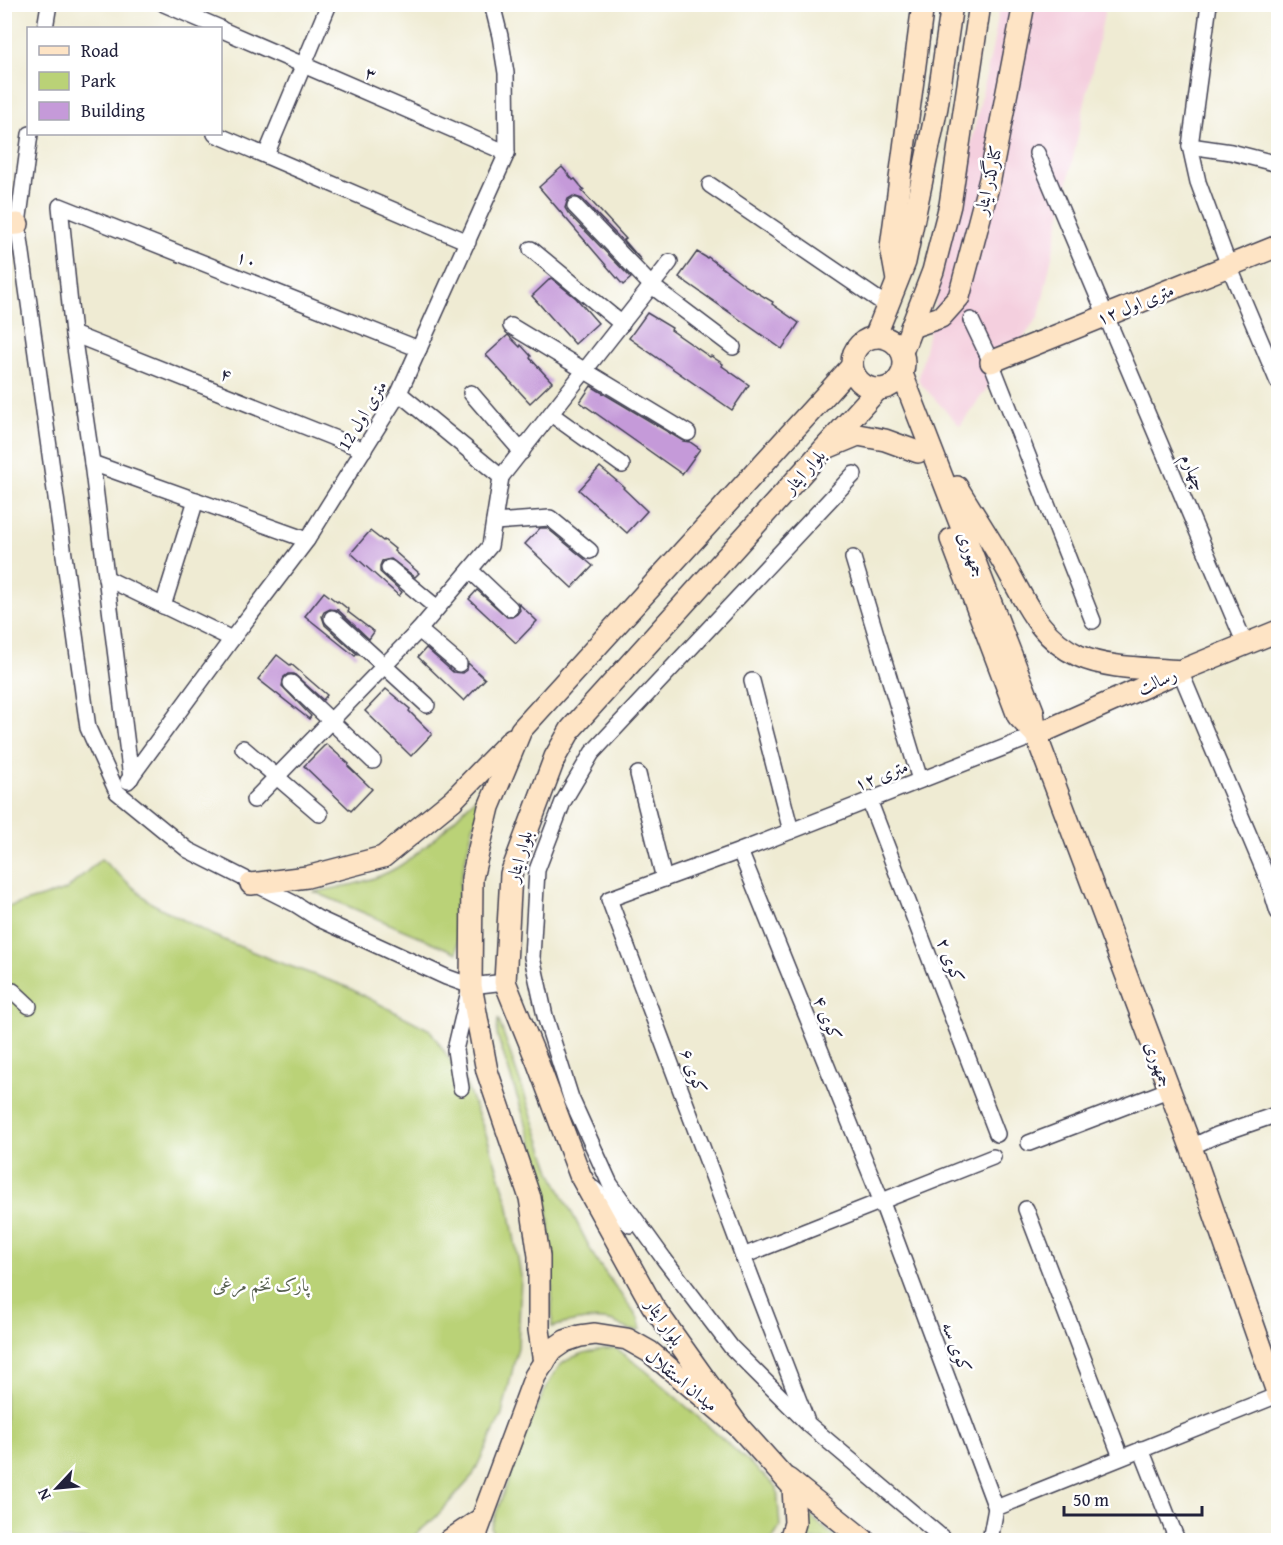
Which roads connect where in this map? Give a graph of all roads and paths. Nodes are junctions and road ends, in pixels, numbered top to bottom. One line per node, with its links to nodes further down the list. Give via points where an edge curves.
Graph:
1 (49, 4): 10 (street)
2 (165, 4): 11 (street, ۳)
3 (329, 4): 13 (street)
4 (923, 4): 30 (main road, via 891,247)
5 (952, 4): 30 (main road, via 936,107)
6 (980, 4): 36 (main road, via 950,205 933,271)
7 (1024, 4): 36 (main road, کنارگذر ایثار, via 990,179 959,297 941,317)
8 (1209, 4): 16 (street)
9 (488, 6): 17 (street, 12 متری اول, via 500,36 506,73)
10 (45, 27)
11 (216, 27)
12 (222, 30): 13 (street, ۳)
13 (303, 65): 17 (street, ۳); 19 (street)
14 (30, 135): 23 (street)
15 (217, 135): 19 (street)
16 (1190, 146): 20 (street); 28 (street, via 1198,182)
17 (507, 153): 24 (street, 12 متری اول)
18 (1037, 153): 32 (street, چهارم)
19 (266, 155): 24 (street)
20 (1278, 164)
21 (710, 185): 31 (street)
22 (575, 206): 29 (street)
23 (11, 224): 91 (street, via 88,729)
24 (468, 242): 40 (street, 12 متری اول)
25 (1278, 246): 28 (main road, ۱۲ متری اول)
26 (531, 249): 34 (street)
27 (670, 262): 29 (street)
28 (1229, 266): 32 (main road, ۱۲ متری اول); 45 (street)
29 (652, 286): 34 (street); 39 (street)
30 (897, 286): 31 (main road)
31 (889, 307): 38 (main road)
32 (1107, 315): 42 (main road, ۱۲ متری اول); 75 (street, چهارم)
33 (971, 320): 42 (street)
34 (622, 324): 44 (street)
35 (511, 326): 44 (street)
36 (911, 327): 41 (main road)
37 (73, 334): 40 (street, ۱۰, via 60,206); 53 (street, ۴); 55 (street)
38 (875, 337): 41 (main road, via 894,342); 43 (main road, via 855,350)
39 (733, 347)
40 (419, 349): 47 (street, 12 متری اول)
41 (902, 352): 46 (main road, via 904,360)
42 (991, 362): 71 (street)
43 (852, 366): 46 (main road, via 864,385); 83 (main road, بلوار ایثار)
44 (585, 371): 49 (street); 50 (street)
45 (1278, 382)
46 (890, 383): 51 (main road, جمهوری); 52 (main road, بلوار ایثار)
47 (399, 393): 53 (street, 12 متری اول); 58 (street)
48 (471, 393): 54 (street)
49 (551, 414): 54 (street); 56 (street)
50 (688, 433)
51 (923, 446): 52 (main road, via 858,435); 78 (main road, via 1003,562 1032,616 1056,643 1081,657 1107,663); 84 (main road, جمهوری, via 1018,716)
52 (823, 449): 102 (main road, بلوار ایثار, via 571,729 555,758 511,874)
53 (364, 450): 61 (street, 12 متری اول)
54 (522, 452): 58 (street)
55 (92, 463): 59 (street); 66 (street)
56 (622, 465)
57 (854, 474): 117 (street, via 592,753 563,802 537,870 532,957 545,1016 571,1098 610,1184)
58 (501, 477): 60 (street)
59 (196, 500): 61 (street); 67 (street)
60 (494, 522): 62 (street, via 550,518); 65 (street, via 490,546)
61 (307, 540): 74 (street, 12 متری اول)
62 (590, 551)
63 (853, 558): 90 (street)
64 (389, 568): 68 (street)
65 (470, 570): 68 (street); 69 (street)
66 (106, 578): 67 (street); 89 (street)
67 (163, 606): 74 (street)
68 (437, 608): 72 (street)
69 (510, 608)
70 (332, 618): 77 (street)
71 (1093, 621)
72 (419, 630): 76 (street); 77 (street)
73 (1278, 631): 75 (main road, رسالت)
74 (232, 639): 89 (street, 12 متری اول)
75 (1245, 644): 78 (main road, رسالت)
76 (459, 664)
77 (384, 666): 81 (street); 82 (street)
78 (1180, 671): 84 (main road, رسالت); 97 (street)
79 (753, 681): 95 (street)
80 (291, 683): 82 (street)
81 (427, 705)
82 (331, 720): 86 (street); 88 (street)
83 (521, 730): 99 (main road, via 453,801 383,857 307,877); 103 (main road, بلوار ایثار, via 489,807 472,878)
84 (1036, 735): 90 (street, ۱۲ متری); 107 (main road, جمهوری)
85 (243, 748): 88 (street)
86 (373, 761)
87 (638, 774): 98 (street)
88 (276, 777): 92 (street); 94 (street)
89 (131, 778): 91 (street, 12 متری اول)
90 (920, 780): 93 (street, ۱۲ متری)
91 (117, 792): 99 (street, via 188,850)
92 (254, 800)
93 (869, 800): 95 (street, ۱۲ متری); 109 (street, کوی ۲)
94 (320, 814)
95 (790, 831): 96 (street, ۱۲ متری)
96 (740, 851): 98 (street, ۱۲ متری); 114 (street, کوی ۴)
97 (1273, 878): 101 (street)
98 (664, 879): 100 (street, ۱۲ متری)
99 (251, 884): 103 (street, via 317,918)
100 (609, 899): 116 (street, کوی ۶)
101 (1278, 912)
102 (505, 982): 103 (street); 113 (main road, بلوار ایثار)
103 (471, 986): 106 (street, via 455,1050); 118 (main road, بلوار ایثار, via 487,1071 530,1198 539,1256 539,1330)
104 (13, 991): 105 (street)
105 (29, 1006)
106 (461, 1088)
107 (1168, 1090): 110 (street); 111 (main road, جمهوری)
108 (1278, 1114): 111 (street)
109 (997, 1134)
110 (1029, 1143)
111 (1191, 1147): 119 (main road, جمهوری)
112 (993, 1157): 114 (street)
113 (580, 1175): 117 (street); 121 (main road, بلوار ایثار, via 652,1305)
114 (880, 1200): 116 (street); 125 (street, کوی سه)
115 (1026, 1209): 123 (street)
116 (742, 1256): 120 (street, کوی ۶)
117 (664, 1259): 120 (street, via 731,1347)
118 (544, 1363): 121 (main road, میدان استقلال, via 552,1350 580,1336 627,1339 650,1352); 126 (main road, میدان استقلال, via 535,1376)
119 (1278, 1395): 122 (street)
120 (808, 1424): 131 (street)
121 (738, 1427): 124 (main road, میدان استقلال)
122 (1141, 1449): 123 (street); 133 (street)
123 (1121, 1457): 125 (street)
124 (779, 1471): 129 (main road, میدان استقلال, via 794,1487 795,1523); 130 (main road)
125 (996, 1508): 132 (street)
126 (482, 1519): 127 (main road); 128 (main road, میدان استقلال)
127 (450, 1540)
128 (477, 1540)
129 (790, 1540)
130 (864, 1540)
131 (945, 1540)
132 (990, 1540)
133 (1177, 1540)

